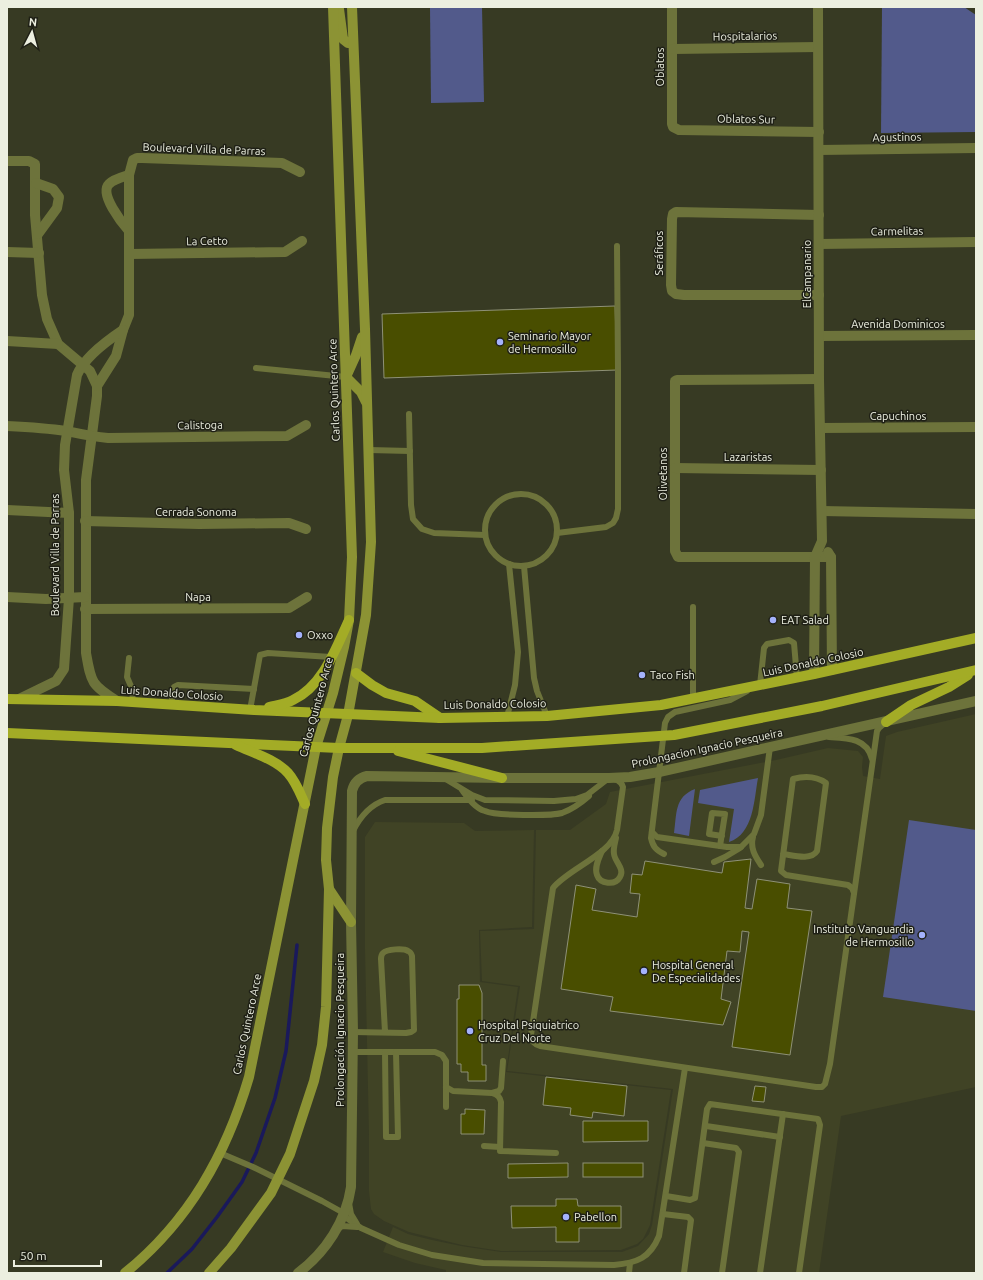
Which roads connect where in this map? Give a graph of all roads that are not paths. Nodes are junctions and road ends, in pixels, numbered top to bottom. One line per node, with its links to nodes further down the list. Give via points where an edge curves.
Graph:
1 (332, 7): 36 (main road, Carlos Quintero Arce)
2 (339, 7): 6 (main road, via 343,39)
3 (352, 7): 6 (main road)
4 (672, 7): 8 (street, Oblatos)
5 (818, 7): 7 (street, ElCampanario)
6 (353, 44): 28 (main road)
7 (818, 48): 8 (street, Hospitalarios); 10 (street, ElCampanario)
8 (672, 49): 9 (street, Oblatos)
9 (673, 127): 10 (street, Oblatos Sur, via 679,130)
10 (819, 132): 12 (street, ElCampanario)
11 (976, 148): 12 (street, Agustinos)
12 (819, 150): 17 (street, ElCampanario)
13 (7, 161): 16 (street, via 33,162 36,166)
14 (300, 172): 15 (street, Boulevard Villa de Parras, via 282,163 137,158 133,160)
15 (130, 175): 18 (street, Boulevard Villa de Parras); 18 (street, via 112,181 106,189 109,202)
16 (36, 183): 19 (street, via 35,215); 19 (street, via 53,189 59,197 57,208)
17 (818, 215): 22 (street, ElCampanario); 27 (street, Seráficos, via 676,212 672,219 671,285 672,291 684,295)
18 (129, 231): 26 (street, Boulevard Villa de Parras)
19 (38, 234): 25 (street)
20 (302, 241): 26 (street, La Cetto, via 285,252)
21 (976, 242): 22 (street, Carmelitas)
22 (818, 244): 27 (street, ElCampanario)
23 (617, 246): 57 (lane, via 618,509 613,523 606,527)
24 (7, 252): 25 (street)
25 (38, 253): 33 (street, via 47,319)
26 (129, 254): 29 (street, Boulevard Villa de Parras, via 130,315)
27 (819, 295): 31 (street, ElCampanario)
28 (365, 329): 36 (main road); 39 (main road)
29 (123, 330): 34 (street, Boulevard Villa de Parras); 38 (street, Boulevard Villa de Parras, via 116,356)
30 (976, 335): 31 (street, Avenida Dominicos)
31 (819, 336): 37 (street, ElCampanario)
32 (7, 341): 33 (street)
33 (58, 344): 34 (street)
34 (83, 364): 38 (street, via 90,371); 45 (street, Boulevard Villa de Parras, via 77,375)
35 (256, 368): 36 (lane)
36 (346, 377): 39 (main road, via 361,392); 70 (main road, Carlos Quintero Arce, via 352,557)
37 (819, 379): 43 (street, ElCampanario); 49 (street, Olivetanos, via 677,380 674,384)
38 (97, 386): 46 (street, Boulevard Villa de Parras)
39 (367, 404): 47 (main road)
40 (409, 414): 48 (lane)
41 (306, 425): 46 (street, Calistoga, via 287,436)
42 (7, 426): 45 (street, Calistoga)
43 (820, 428): 44 (street, Capuchinos); 50 (street, ElCampanario)
44 (976, 428)
45 (67, 432): 46 (street, Calistoga); 53 (street, Boulevard Villa de Parras, via 64,470)
46 (91, 437): 55 (street, Boulevard Villa de Parras)
47 (369, 450): 48 (lane); 78 (main road, via 371,542 366,615)
48 (410, 451): 58 (lane, via 413,519 422,529 434,533)
49 (675, 468): 50 (street, Lazaristas); 60 (street, Olivetanos, via 675,551 678,557)
50 (821, 470): 52 (street, ElCampanario)
51 (7, 510): 53 (street)
52 (822, 511): 54 (street); 59 (street, ElCampanario)
53 (69, 513): 67 (street, Boulevard Villa de Parras)
54 (976, 514)
55 (85, 522): 56 (street, Cerrada Sonoma, via 289,523); 66 (street, Boulevard Villa de Parras)
56 (306, 529)
57 (557, 533): 58 (lane, via 552,512 545,504 536,498 515,495 504,499 489,514); 63 (lane, via 555,543 543,559)
58 (486, 535): 62 (lane, via 490,548 498,558)
59 (822, 541): 60 (street, ElCampanario); 61 (street, ElCampanario)
60 (815, 557): 61 (street, Olivetanos); 79 (street, ElCampanario)
61 (831, 557): 76 (street, ElCampanario)
62 (509, 564): 63 (lane); 72 (lane)
63 (524, 566): 73 (lane)
64 (307, 596): 69 (street, Napa, via 289,608)
65 (7, 597): 67 (street)
66 (85, 597): 67 (street); 69 (street, Boulevard Villa de Parras)
67 (68, 598): 85 (street, Boulevard Villa de Parras, via 64,669 56,681)
68 (693, 608): 83 (lane)
69 (85, 609): 87 (street, Boulevard Villa de Parras, via 86,653 90,678 102,692)
70 (349, 620): 74 (main road); 91 (main road, Carlos Quintero Arce)
71 (976, 638): 76 (main road, Luis Donaldo Colosio)
72 (518, 652): 73 (lane); 94 (lane, via 515,685)
73 (532, 652): 93 (lane, via 537,691)
74 (330, 657): 82 (lane, via 268,653 260,655); 90 (main road, via 317,680 294,700)
75 (129, 658): 88 (lane, via 127,677 133,691)
76 (832, 670): 79 (main road, Luis Donaldo Colosio)
77 (976, 670): 96 (main road, via 949,687 911,705); 98 (main road, via 822,706 674,735)
78 (356, 673): 92 (main road); 95 (main road, via 372,686 415,701)
79 (814, 674): 80 (main road, Luis Donaldo Colosio)
80 (797, 678): 81 (main road, Luis Donaldo Colosio); 81 (lane, via 794,643 789,640 767,644 764,648)
81 (758, 685): 83 (main road, Luis Donaldo Colosio); 98 (lane, via 730,700 675,712 668,717)
82 (254, 689): 89 (lane, via 178,685 174,687); 90 (lane)
83 (693, 698): 93 (main road, Luis Donaldo Colosio, via 661,705)
84 (7, 699): 85 (main road, Luis Donaldo Colosio)
85 (19, 699): 87 (main road, Luis Donaldo Colosio)
86 (976, 701): 96 (street, Prolongacion Ignacio Pesqueira)
87 (117, 702): 88 (main road, Luis Donaldo Colosio)
88 (132, 702): 89 (main road, Luis Donaldo Colosio)
89 (171, 705): 90 (main road, Luis Donaldo Colosio)
90 (252, 710): 91 (main road, Luis Donaldo Colosio)
91 (327, 713): 92 (main road, Luis Donaldo Colosio); 101 (main road, Carlos Quintero Arce)
92 (348, 714): 95 (main road, Luis Donaldo Colosio); 104 (main road)
93 (547, 716): 94 (main road, Luis Donaldo Colosio)
94 (507, 717): 95 (main road, Luis Donaldo Colosio)
95 (440, 718)
96 (886, 722): 99 (street, Prolongacion Ignacio Pesqueira); 105 (lane, via 877,731)
97 (7, 733): 100 (main road)
98 (662, 735): 102 (main road, via 482,748); 106 (lane)
99 (820, 736): 103 (street, Prolongacion Ignacio Pesqueira); 105 (lane, via 856,740 869,750)
100 (230, 742): 101 (main road); 115 (main road, via 275,763 288,773)
101 (316, 747): 104 (main road); 115 (main road, Carlos Quintero Arce)
102 (380, 747): 104 (main road); 109 (main road)
103 (770, 747): 106 (street, Prolongacion Ignacio Pesqueira); 118 (lane, via 761,815)
104 (339, 748): 133 (main road, via 327,828 326,860)
105 (872, 765): 131 (lane)
106 (659, 772): 110 (street, Prolongacion Ignacio Pesqueira); 117 (lane)
107 (367, 776): 108 (street, Prolongacion Ignacio Pesqueira); 116 (street, Prolongación Ignacio Pesqueira, via 359,779 353,787)
108 (443, 777): 109 (street, Prolongacion Ignacio Pesqueira); 111 (lane)
109 (502, 778): 110 (street, Prolongacion Ignacio Pesqueira)
110 (609, 778): 112 (lane); 119 (lane, via 619,780 623,787)
111 (458, 786): 113 (lane); 114 (lane)
112 (595, 790): 113 (lane, via 576,799 554,801); 114 (lane, via 578,806 550,814 492,813 484,811)
113 (485, 800): 114 (lane)
114 (471, 801): 116 (lane, via 377,802)
115 (305, 804): 154 (main road, Carlos Quintero Arce, via 249,1077 240,1107)
116 (352, 832): 135 (street, Prolongación Ignacio Pesqueira)
117 (652, 832): 121 (lane, via 657,837); 124 (lane, via 652,846)
118 (754, 834): 122 (lane); 130 (lane, via 752,847)
119 (616, 835): 123 (lane, via 612,843); 128 (lane)
120 (722, 836): 121 (lane)
121 (720, 846): 122 (lane)
122 (742, 846): 129 (lane)
123 (603, 850): 126 (lane); 127 (lane)
124 (664, 854)
125 (783, 854): 125 (lane, via 793,779 806,777 822,780 826,783 815,854 810,857); 132 (lane, via 781,871 786,875)
126 (600, 856): 127 (lane); 128 (lane, via 611,855); 128 (lane, via 596,868 597,876 601,881 608,883 620,877 621,870)
127 (593, 858): 142 (lane, via 553,888 532,1040 540,1046)
128 (616, 858)
129 (714, 862)
130 (762, 865)
131 (857, 879): 132 (lane); 134 (lane)
132 (848, 885): 134 (lane)
133 (329, 889): 135 (main road); 156 (main road, via 326,1007 322,1045 303,1117)
134 (854, 894): 142 (lane, via 825,1084 816,1087)
135 (351, 922): 136 (street, Prolongación Ignacio Pesqueira)
136 (353, 1032): 137 (lane); 138 (street, Prolongación Ignacio Pesqueira)
137 (385, 1032): 137 (lane, via 414,1030 412,956 406,950 389,950 382,954)
138 (353, 1052): 139 (lane); 158 (street, Prolongación Ignacio Pesqueira)
139 (385, 1052): 140 (lane); 140 (lane, via 386,1137 398,1137)
140 (396, 1052): 144 (lane, via 435,1052 442,1055 446,1061)
141 (503, 1061): 143 (lane)
142 (685, 1068): 157 (lane)
143 (503, 1083): 145 (lane, via 500,1091); 146 (lane)
144 (446, 1087): 145 (lane, via 453,1092); 147 (lane)
145 (492, 1093): 146 (lane, via 497,1095)
146 (501, 1102): 153 (lane)
147 (446, 1107)
148 (784, 1114): 149 (lane, via 713,1104 708,1107); 150 (lane); 171 (lane, via 816,1118 820,1125)
149 (706, 1126): 150 (lane); 151 (lane)
150 (780, 1136): 170 (lane)
151 (703, 1143): 157 (lane, via 695,1198 690,1200); 169 (lane, via 736,1148 739,1152)
152 (484, 1146): 153 (lane)
153 (500, 1147): 155 (lane, via 500,1151)
154 (220, 1152): 156 (lane); 164 (main road, Carlos Quintero Arce, via 215,1165 180,1218 159,1242)
155 (556, 1153)
156 (278, 1180): 159 (lane); 165 (main road, via 235,1242)
157 (666, 1196): 160 (lane)
158 (350, 1198): 159 (street, Prolongación Ignacio Pesqueira); 161 (lane, via 351,1214)
159 (344, 1214): 161 (lane); 162 (street, Prolongación Ignacio Pesqueira)
160 (663, 1214): 163 (lane, via 655,1245 646,1255); 168 (lane, via 688,1217 691,1220)
161 (361, 1228): 162 (lane, via 342,1226); 163 (lane, via 399,1245 469,1261 507,1264)
162 (335, 1232): 166 (street, Prolongación Ignacio Pesqueira, via 318,1256)
163 (630, 1263): 167 (lane)
164 (125, 1273)
165 (209, 1273)
166 (298, 1273)
167 (629, 1273)
168 (684, 1273)
169 (722, 1273)
170 (760, 1273)
171 (799, 1273)

